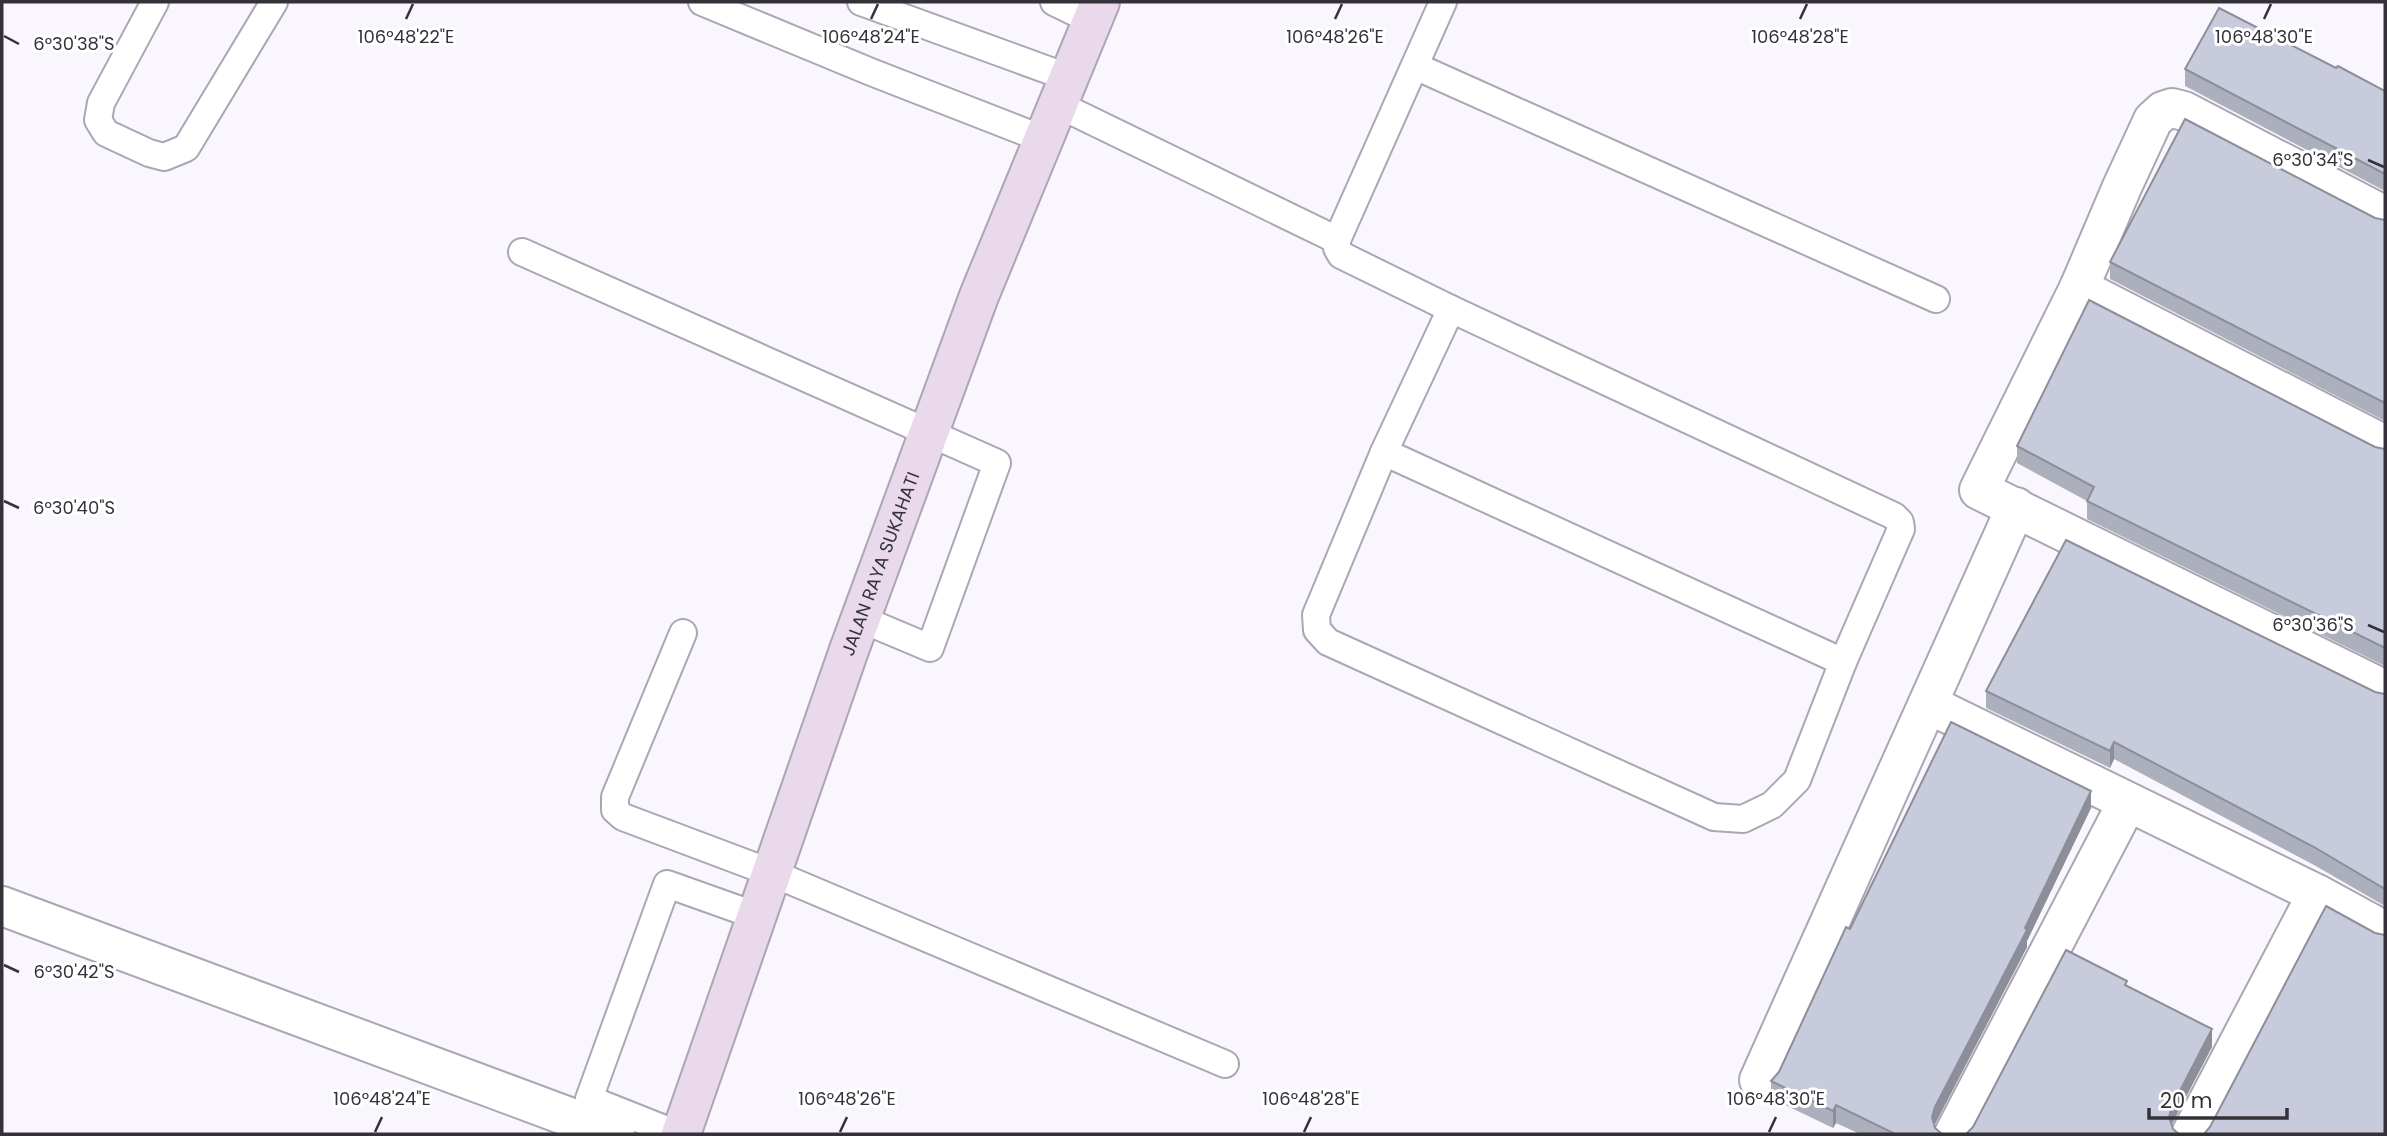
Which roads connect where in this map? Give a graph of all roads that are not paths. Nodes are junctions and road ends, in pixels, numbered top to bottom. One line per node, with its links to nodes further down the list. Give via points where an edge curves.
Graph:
1 (155, 2): 2 (lane, via 101,103 98,120 106,133 164,157 186,148)
2 (274, 2)
3 (702, 2): 10 (lane)
4 (861, 2): 9 (lane)
5 (1054, 2): 7 (lane)
6 (1443, 2): 8 (lane)
7 (1095, 11): 9 (main road, JALAN RAYA SUKAHATI)
8 (1415, 66): 12 (lane); 15 (lane)
9 (1062, 90): 10 (main road, JALAN RAYA SUKAHATI); 12 (lane)
10 (1043, 139): 17 (main road, JALAN RAYA SUKAHATI)
11 (2385, 215): 14 (street, via 2172,108 2153,120)
12 (1337, 240): 16 (lane, via 1342,255)
13 (522, 252): 17 (lane)
14 (2079, 288): 18 (street); 20 (street, via 1979,490)
15 (1936, 299)
16 (1451, 309): 19 (lane); 23 (lane, via 1894,516 1901,529)
17 (928, 433): 21 (main road, JALAN RAYA SUKAHATI); 21 (lane, via 997,463 930,649)
18 (2385, 445)
19 (1384, 453): 23 (lane); 23 (lane, via 1316,615 1317,630 1328,642 1714,817 1742,819 1772,805 1797,780)
20 (2016, 507): 24 (street); 25 (street)
21 (861, 619): 27 (main road, JALAN RAYA SUKAHATI)
22 (683, 633): 27 (lane, via 615,797 615,810 623,817)
23 (1843, 662)
24 (2385, 690)
25 (1928, 704): 26 (street); 33 (street)
26 (2127, 803): 28 (street); 36 (street)
27 (772, 873): 30 (main road, JALAN RAYA SUKAHATI); 32 (lane)
28 (2316, 894): 31 (street); 37 (street)
29 (2, 906): 34 (street)
30 (757, 916): 35 (main road, JALAN RAYA SUKAHATI); 35 (lane, via 667,884 589,1099)
31 (2385, 931)
32 (1225, 1064)
33 (1759, 1080)
34 (615, 1134)
35 (679, 1134)
36 (1954, 1134)
37 (2191, 1134)

